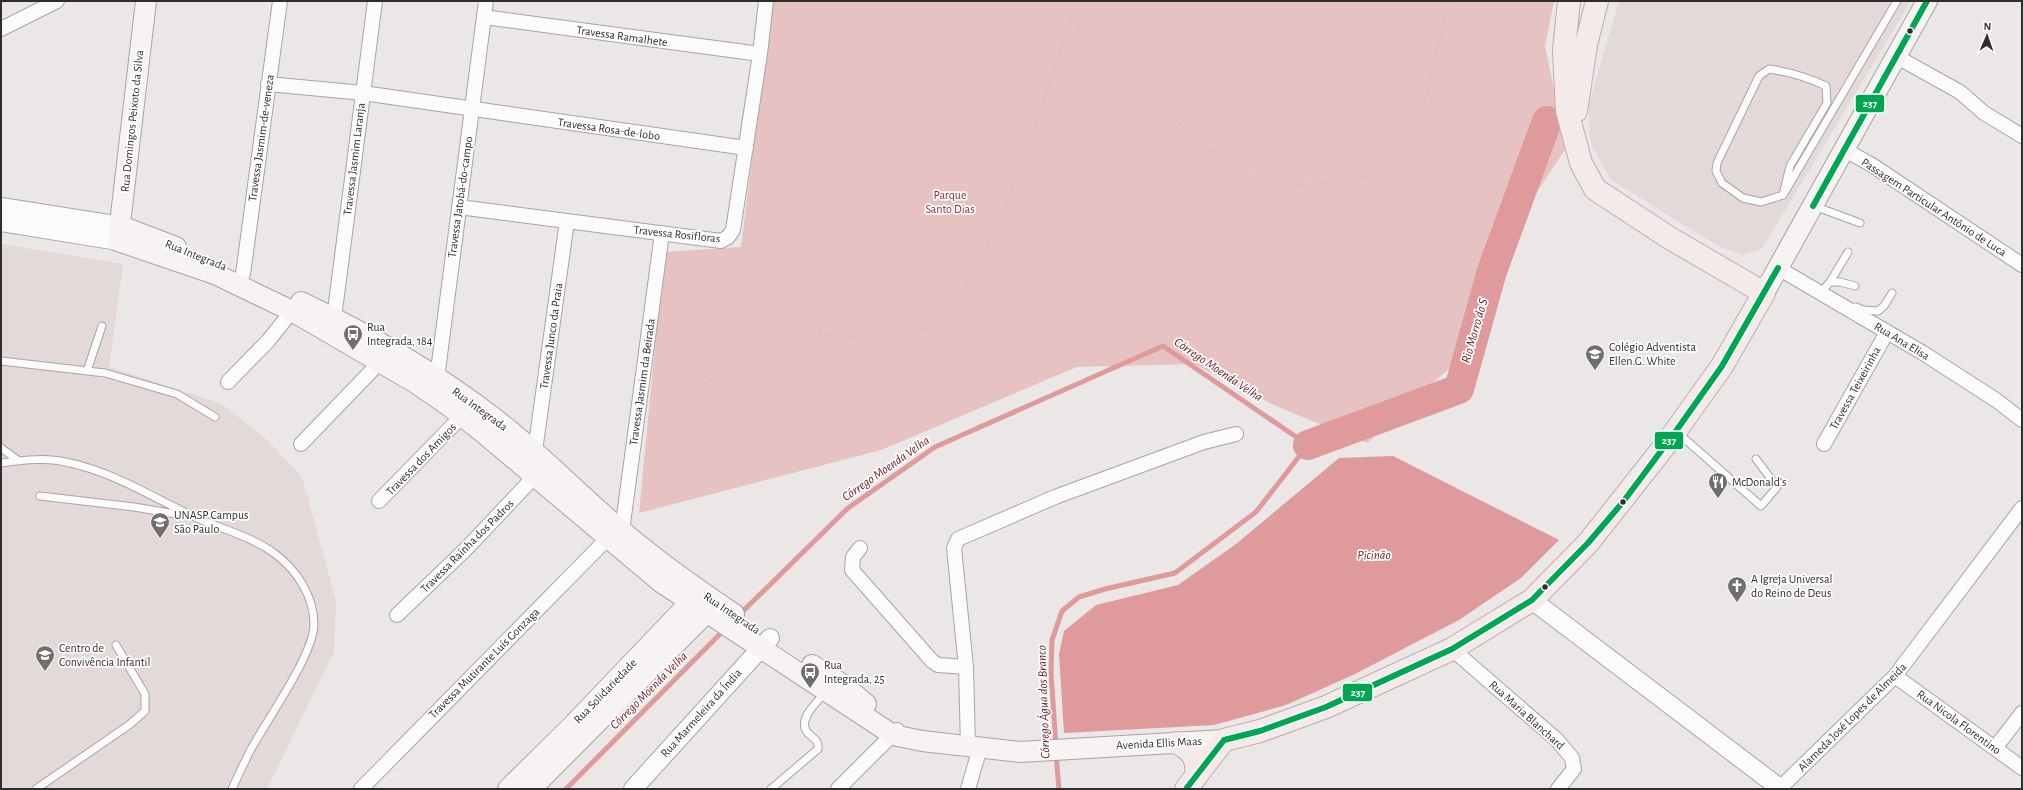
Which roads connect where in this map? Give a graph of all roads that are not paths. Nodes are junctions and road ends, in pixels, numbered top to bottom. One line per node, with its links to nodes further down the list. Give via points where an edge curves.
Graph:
1 (57, 1): 12 (street)
2 (146, 1): 30 (main road, Rua Domingos Peixoto da Silva)
3 (280, 1): 15 (street, Travessa Jasmim-de-veneza)
4 (375, 1): 16 (street, Travessa Jasmim Laranja)
5 (486, 1): 11 (street, Travessa Jatobá-do-campo)
6 (766, 1): 13 (street, Travessa Rosifloras)
7 (1569, 1): 18 (main road, via 1565,25 1564,74 1566,111)
8 (1597, 1): 18 (main road, via 1583,61)
9 (1897, 1): 22 (lane)
10 (1927, 1): 14 (main road, Avenida Ellis Maas)
11 (484, 17): 13 (street, Travessa Ramalhete); 17 (street, Travessa Jatobá-do-campo)
12 (1, 29)
13 (760, 54): 20 (street, Travessa Rosifloras)
14 (1897, 57): 19 (street, via 1960,92 1984,114); 21 (main road, Avenida Ellis Maas)
15 (268, 84): 16 (street, Travessa Rosa-de-lobo); 34 (street, Travessa Jasmim-de-veneza)
16 (363, 93): 17 (street, Travessa Rosa-de-lobo); 40 (street, Travessa Jasmim Laranja)
17 (472, 109): 20 (street, Travessa Rosa-de-lobo); 25 (street, Travessa Jatobá-do-campo)
18 (1572, 136): 37 (main road, via 1581,163 1595,189 1661,233)
19 (2022, 136)
20 (746, 148): 29 (street, Travessa Rosifloras, via 732,230 728,237 721,241)
21 (1845, 150): 23 (main road, Avenida Ellis Maas); 32 (street, Passagem Particular Antônio de Luca, via 1872,165)
22 (1783, 195): 22 (lane, via 1790,166 1827,103 1828,96 1826,86 1813,80 1786,71 1769,69 1759,76 1717,163 1716,172 1722,183 1743,198 1761,202)
23 (1813, 206): 28 (lane); 33 (main road, Avenida Ellis Maas)
24 (1, 207): 30 (street, Rua Integrada)
25 (459, 207): 26 (street, Travessa Rosifloras); 47 (street, Travessa Jatobá-do-campo)
26 (567, 221): 29 (street, Travessa Rosifloras); 56 (street, Travessa Junco da Praia)
27 (1, 222): 30 (street, Rua Integrada)
28 (1860, 223)
29 (662, 233): 65 (street, Travessa Jasmim da Beirada, via 635,431)
30 (119, 234): 34 (main road, Rua Integrada); 39 (main road, Rua Integrada, via 215,274)
31 (1848, 252): 36 (lane)
32 (2022, 265)
33 (1778, 268): 36 (street, Rua Ana Elisa); 37 (main road, Avenida Ellis Maas)
34 (243, 274): 40 (main road, Rua Integrada)
35 (1855, 286): 36 (lane, via 1840,282)
36 (1825, 287): 38 (lane, via 1863,310 1878,311); 42 (street, Rua Ana Elisa)
37 (1764, 293): 51 (main road, Avenida Ellis Maas, via 1722,366)
38 (1892, 293)
39 (292, 311): 44 (main road, Rua Integrada); 46 (street, via 268,341)
40 (334, 318): 47 (main road, Rua Integrada)
41 (102, 326): 45 (lane)
42 (1886, 332): 50 (street, Rua Ana Elisa, via 1996,400); 54 (street, Travessa Teixeirinha)
43 (1, 360): 45 (lane)
44 (380, 362): 47 (main road, Rua Integrada); 53 (street)
45 (87, 371): 49 (lane, via 105,373 177,394)
46 (228, 382)
47 (433, 385): 48 (main road, Rua Integrada); 56 (main road, Rua Integrada, via 490,414)
48 (462, 416): 60 (main road, Rua Integrada); 62 (street, Travessa dos Amigos)
49 (216, 417)
50 (2022, 420)
51 (1676, 431): 57 (lane, via 1761,506 1777,487); 67 (main road, Avenida Ellis Maas, via 1588,543)
52 (1236, 434): 73 (street, via 1204,442 1055,497 958,539 954,548)
53 (301, 444)
54 (1824, 444)
55 (1, 448): 58 (lane)
56 (535, 451): 65 (main road, Rua Integrada)
57 (1756, 458)
58 (19, 460): 59 (lane); 64 (lane, via 50,459 109,475)
59 (1, 463)
60 (535, 476): 65 (main road, Rua Integrada); 69 (street, Travessa Raínha dos Padros, via 466,549)
61 (40, 496): 64 (lane)
62 (380, 501)
63 (2021, 512): 74 (street, Alameda José Lopes de Almeida)
64 (196, 517): 85 (lane, via 274,553 303,583 313,612 314,626 307,651)
65 (615, 534): 68 (main road, Rua Integrada); 86 (street, Travessa Mutirante Luís Gonzaga)
66 (860, 548): 73 (street, via 853,557 852,570 932,661 938,665)
67 (1532, 600): 72 (main road, Avenida Ellis Maas); 94 (street, Alameda José Lopes de Almeida)
68 (710, 607): 70 (main road, Rua Integrada); 87 (main road, Rua Solidariedade, via 572,727); 88 (main road, Rua Solidariedade)
69 (398, 615)
70 (761, 640): 75 (main road, Rua Integrada); 77 (main road, Rua Integrada, via 842,684); 89 (street, Rua Marmeleira da Índia)
71 (116, 645): 84 (lane, via 145,694 145,711 129,725)
72 (1452, 649): 78 (main road, Avenida Ellis Maas, via 1326,707 1260,731); 93 (street, Rua Maria Blanchard, via 1545,730 1572,758 1572,773)
73 (966, 667): 80 (street)
74 (1895, 676): 81 (street, Rua Nicola Florentino); 94 (street, Alameda José Lopes de Almeida)
75 (827, 691): 77 (main road, Rua Integrada); 90 (lane, via 807,714 805,725 807,731 815,738 818,750)
76 (2022, 713): 81 (street)
77 (895, 733): 80 (main road, Avenida Ellis Maas, via 922,741); 91 (street)
78 (1224, 740): 79 (main road, Avenida Ellis Maas); 83 (main road)
79 (1177, 743): 80 (main road, Avenida Ellis Maas, via 1020,752); 83 (main road, via 1186,746 1194,755 1196,765)
80 (974, 747): 92 (street)
81 (1995, 748): 82 (street, Rua Nicola Florentino)
82 (2022, 768)
83 (1190, 783)
84 (36, 789)
85 (232, 789)
86 (361, 789)
87 (508, 789)
88 (531, 789)
89 (633, 789)
90 (771, 789)
91 (838, 789)
92 (968, 789)
93 (1558, 789)
94 (1781, 789)

